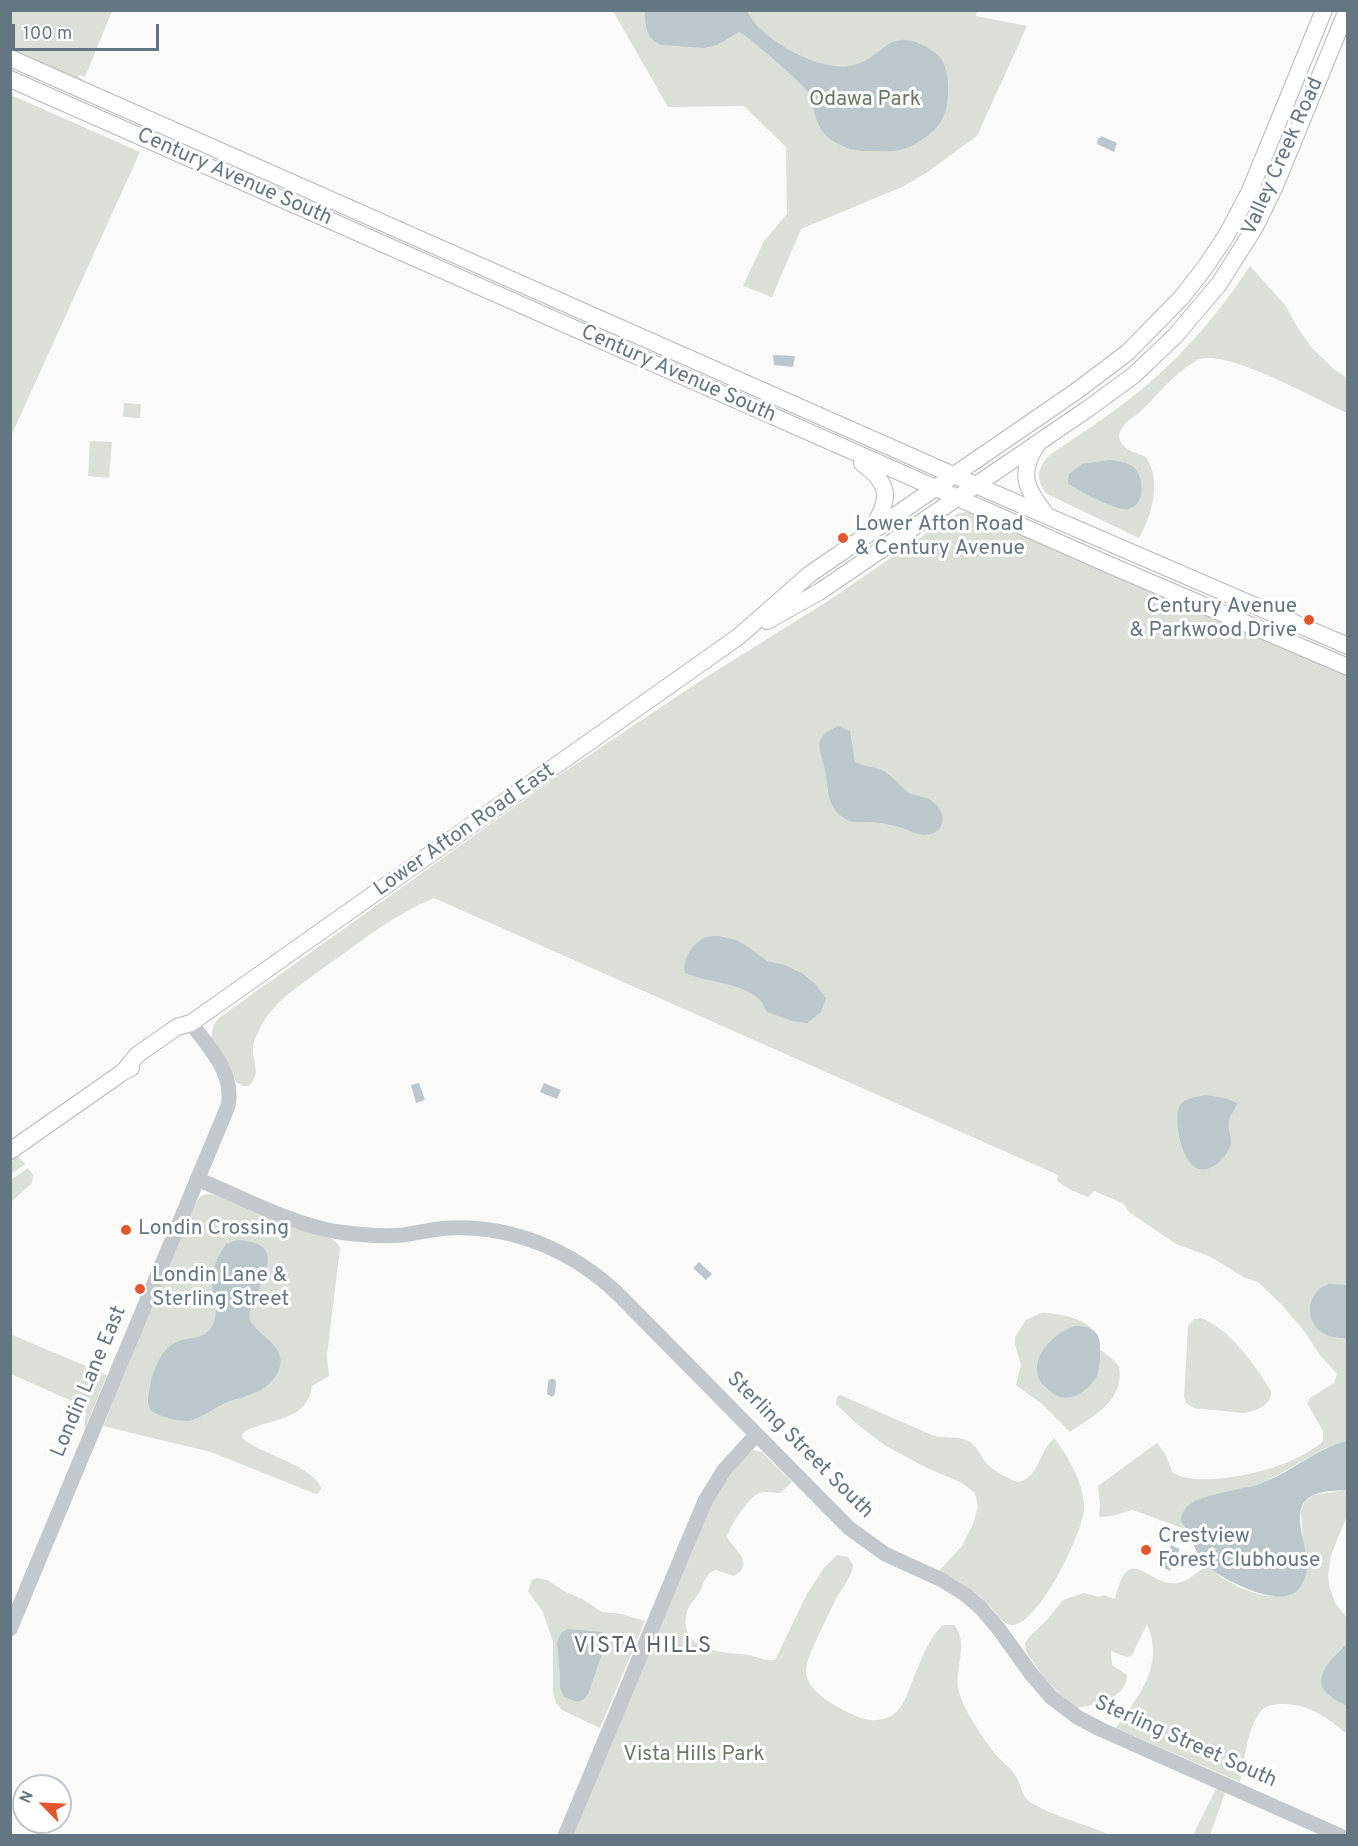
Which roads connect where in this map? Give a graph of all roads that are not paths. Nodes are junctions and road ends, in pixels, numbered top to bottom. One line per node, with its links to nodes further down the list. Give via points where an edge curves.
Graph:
1 (1324, 10): 7 (main road, Valley Creek Road, via 1249,193 1226,236 1194,282 1144,337 1100,375)
2 (1347, 10): 5 (main road, Valley Creek Road, via 1270,197 1225,275 1183,328 1142,368)
3 (10, 58): 7 (main road, Century Avenue South)
4 (10, 79): 6 (main road, Century Avenue South)
5 (1040, 441): 8 (main road, Valley Creek Road); 11 (main road, via 1029,459 1025,476 1029,492)
6 (842, 448): 9 (main road, Century Avenue South); 12 (main road, via 883,484 883,510)
7 (953, 475): 8 (main road, Century Avenue South); 9 (main road, Valley Creek Road)
8 (977, 485): 10 (main road, Valley Creek Road); 11 (main road, Century Avenue South)
9 (934, 488): 10 (main road, Century Avenue South); 12 (main road, Lower Afton Road East)
10 (958, 498): 13 (main road, Lower Afton Road East, via 819,592); 15 (main road, Century Avenue South)
11 (1047, 516): 14 (main road, Century Avenue South)
12 (869, 533): 13 (main road, Lower Afton Road East, via 810,574)
13 (738, 637): 16 (main road, Lower Afton Road East)
14 (1347, 646)
15 (1347, 667)
16 (191, 1023): 17 (main road, Lower Afton Road East, via 177,1027 137,1055 123,1072); 18 (street, Londin Lane East, via 224,1070 230,1091 228,1106)
17 (10, 1151)
18 (198, 1179): 19 (street, Sterling Street South, via 298,1221 330,1230 385,1236 481,1229 513,1234 551,1248 605,1282); 20 (street, Londin Lane East)
19 (756, 1435): 21 (street, via 724,1470 705,1501); 22 (street, Sterling Street South, via 858,1536 971,1599 1044,1690 1071,1713)
20 (10, 1629)
21 (565, 1836)
22 (1341, 1836)

